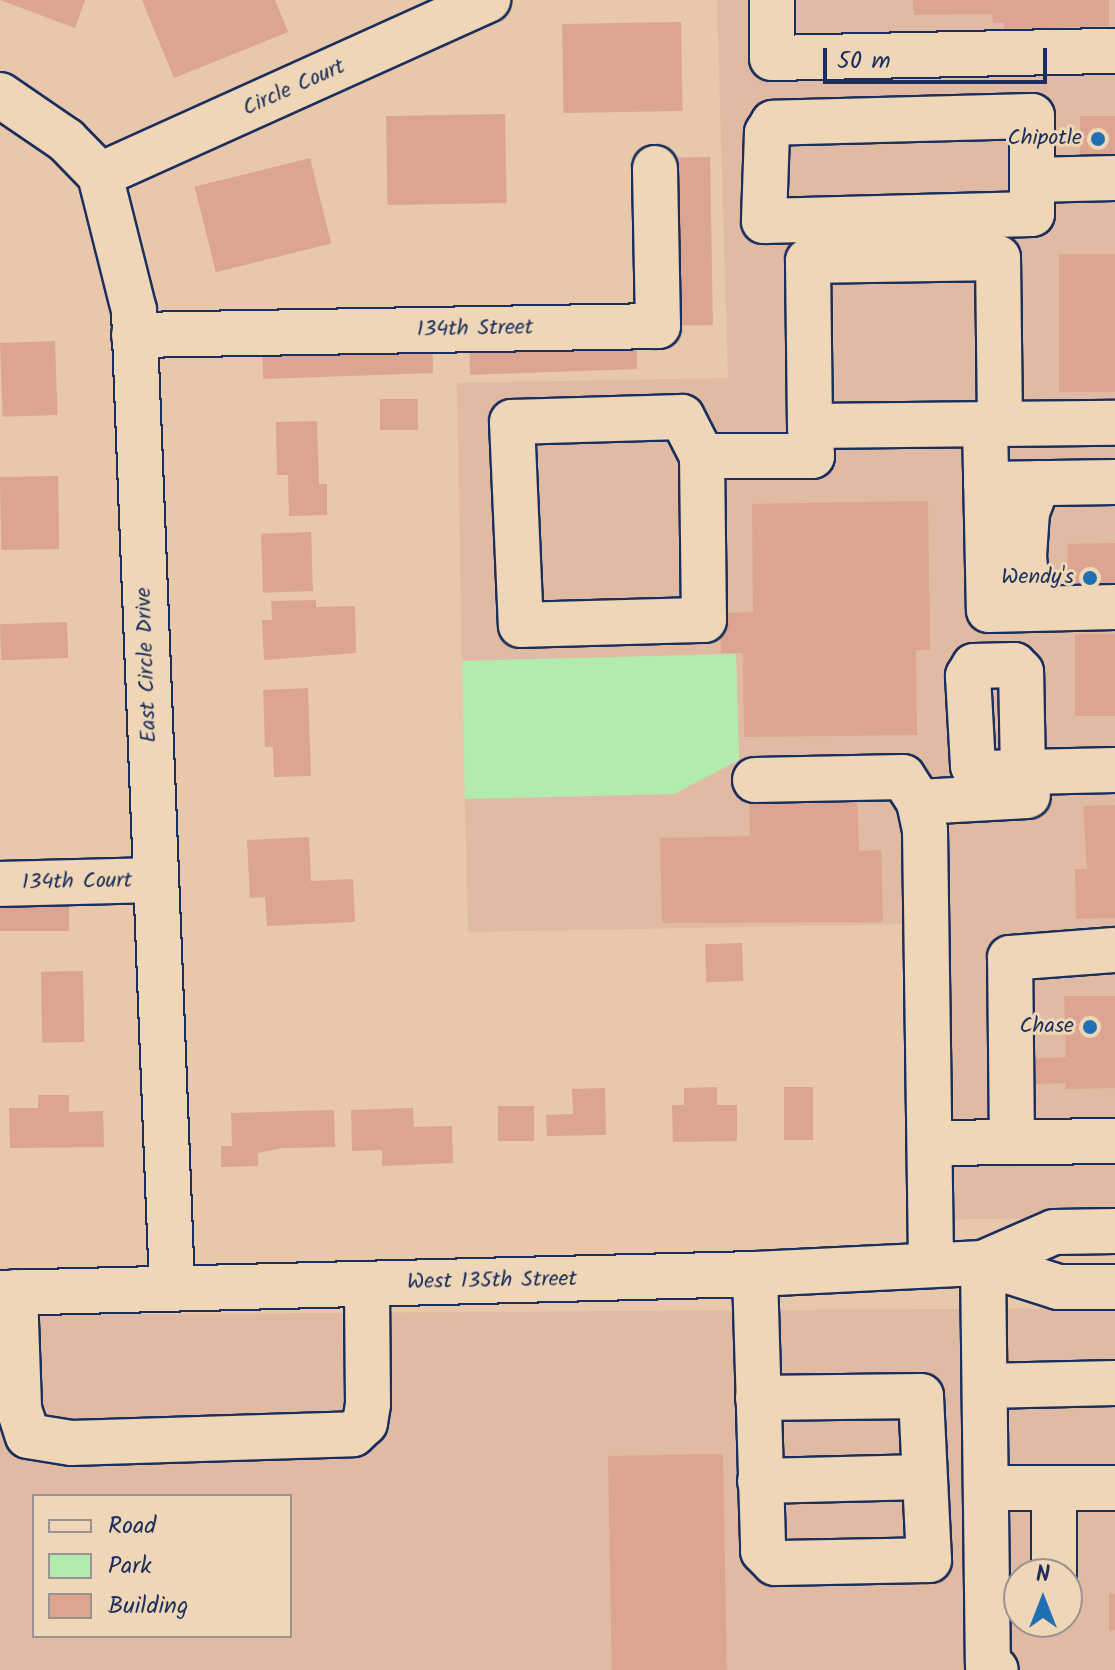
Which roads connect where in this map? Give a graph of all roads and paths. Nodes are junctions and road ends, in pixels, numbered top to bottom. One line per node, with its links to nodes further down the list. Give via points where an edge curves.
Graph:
1 (488, 0): 6 (street, Circle Court)
2 (772, 0): 3 (street, via 772,58)
3 (1115, 51)
4 (0, 95): 6 (street, via 66,140)
5 (655, 168): 9 (street, 134th Street, via 658,326)
6 (100, 175): 9 (street, East Circle Drive, via 134,310)
7 (1115, 178): 8 (street)
8 (1032, 180): 8 (street, via 1032,214 764,221 767,133 773,123 1032,116)
9 (134, 335): 24 (street, East Circle Drive)
10 (1115, 423): 11 (street)
11 (992, 425): 12 (street); 12 (street, via 998,258 808,261); 16 (street)
12 (810, 426): 13 (street, via 812,456)
13 (702, 456): 13 (street, via 704,620 521,625 512,422 682,417)
14 (1115, 482): 15 (street)
15 (1038, 483): 16 (street); 18 (street, via 1027,512)
16 (986, 484): 18 (street, via 989,610)
17 (1115, 607): 18 (street)
18 (1029, 609)
19 (1115, 770): 20 (street)
20 (1023, 772)
21 (755, 780): 23 (street, via 903,777)
22 (1115, 792): 23 (street)
23 (919, 802): 29 (street, via 925,830)
24 (154, 880): 25 (street, 134th Court); 36 (street, East Circle Drive)
25 (0, 884)
26 (1115, 950): 28 (street, via 1010,958)
27 (1115, 1141): 28 (street)
28 (1012, 1142): 29 (street)
29 (930, 1143): 32 (street)
30 (1115, 1231): 31 (street, West 135th Street, via 1054,1232)
31 (983, 1263): 32 (street, West 135th Street); 35 (street, West 135th Street, via 1058,1287); 39 (street)
32 (931, 1265): 33 (street, West 135th Street)
33 (755, 1274): 34 (street, West 135th Street); 40 (street)
34 (367, 1284): 36 (street, West 135th Street); 37 (street, via 368,1404 365,1423 353,1434 71,1443 28,1436 19,1409)
35 (1115, 1287)
36 (172, 1288): 37 (street, West 135th Street)
37 (8, 1292)
38 (1115, 1383): 39 (street)
39 (985, 1386): 43 (street)
40 (758, 1398): 41 (street, via 921,1396); 42 (street)
41 (924, 1477): 42 (street); 42 (street, via 929,1560 775,1563 763,1551)
42 (760, 1481)
43 (986, 1488): 44 (street); 47 (street, via 988,1665)
44 (1054, 1488): 45 (street); 46 (street)
45 (1115, 1488)
46 (1054, 1558)
47 (996, 1670)

